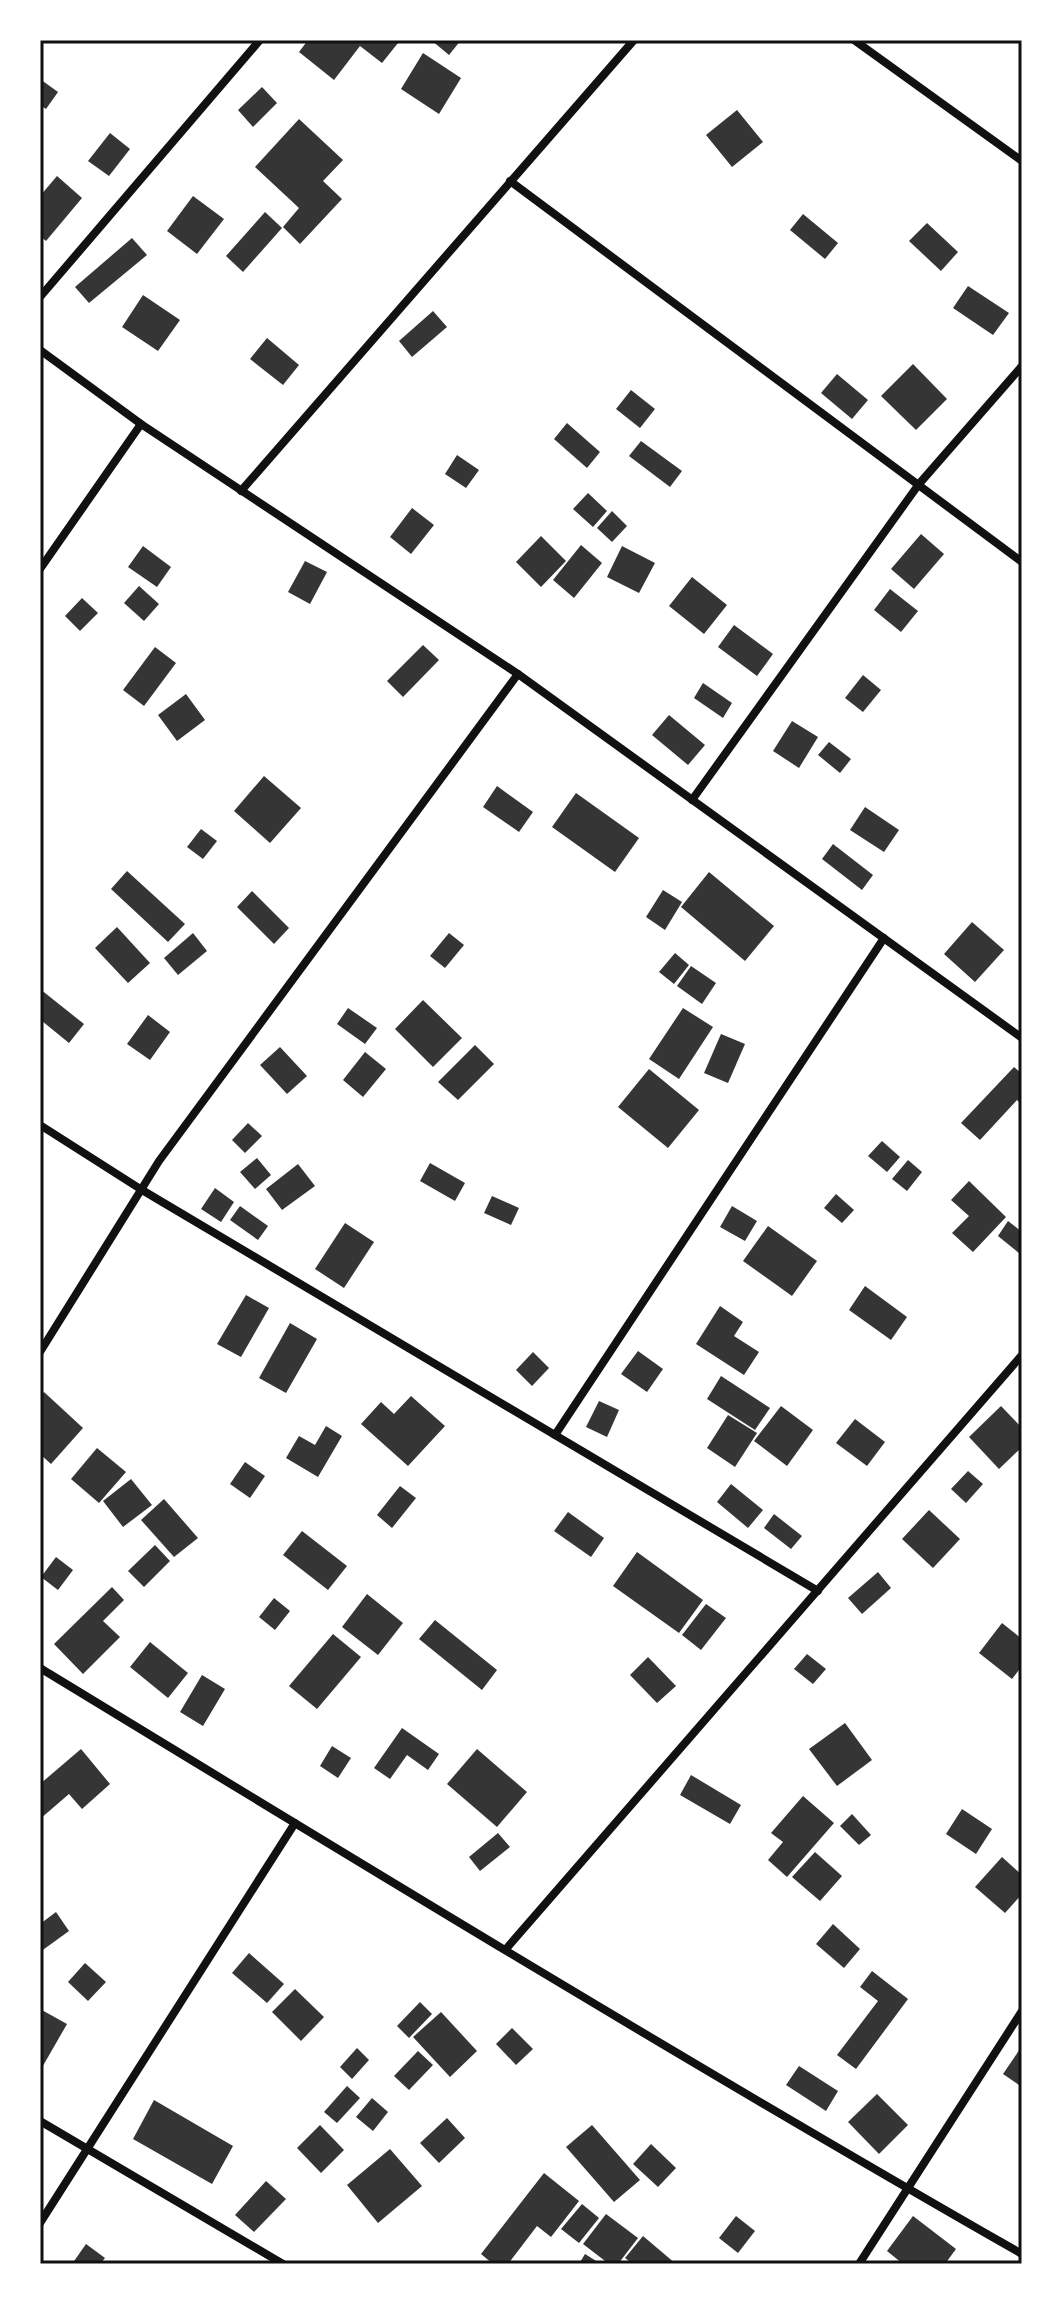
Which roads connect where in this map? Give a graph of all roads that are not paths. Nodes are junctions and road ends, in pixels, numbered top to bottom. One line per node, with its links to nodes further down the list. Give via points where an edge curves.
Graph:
1 (260, 40): 6 (street)
2 (634, 40): 5 (street)
3 (854, 40): 4 (street)
4 (1022, 161)
5 (510, 181): 10 (street); 11 (street)
6 (40, 297)
7 (40, 350): 9 (street)
8 (1022, 366): 10 (street)
9 (141, 424): 11 (street); 13 (street)
10 (919, 484): 12 (street); 15 (street)
11 (241, 491): 14 (street)
12 (1022, 562)
13 (40, 569)
14 (518, 674): 15 (street); 19 (street)
15 (692, 800): 16 (street)
16 (884, 938): 17 (street); 22 (street)
17 (1022, 1038)
18 (40, 1125): 19 (street)
19 (142, 1190): 20 (street); 22 (street)
20 (40, 1352)
21 (1020, 1362): 23 (street)
22 (555, 1435): 23 (street)
23 (818, 1591): 26 (street)
24 (40, 1668): 25 (street)
25 (295, 1823): 26 (street); 29 (street)
26 (506, 1949): 30 (street)
27 (1022, 2011): 30 (street)
28 (40, 2121): 29 (street)
29 (86, 2150): 31 (street); 33 (street)
30 (908, 2189): 32 (street); 34 (street)
31 (40, 2223)
32 (1022, 2254)
33 (283, 2264)
34 (859, 2264)

